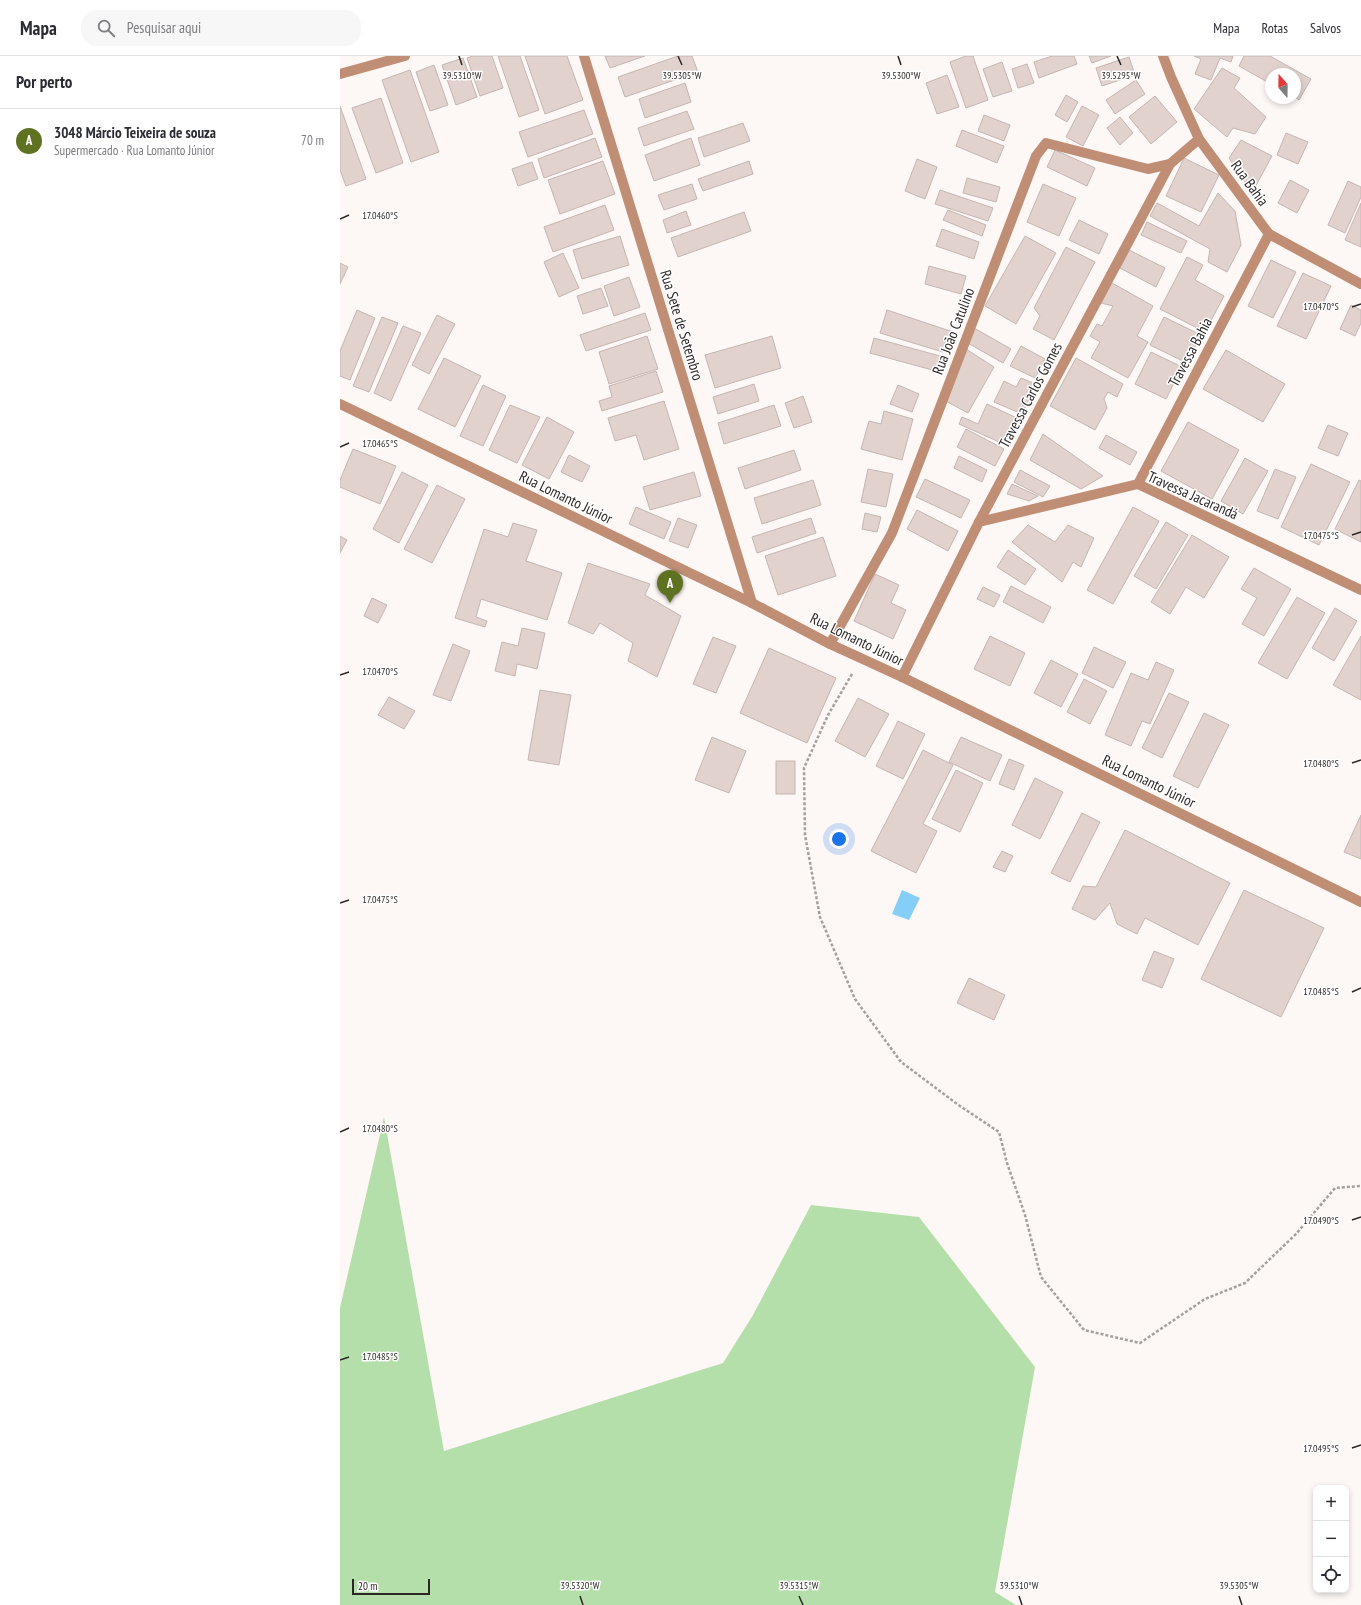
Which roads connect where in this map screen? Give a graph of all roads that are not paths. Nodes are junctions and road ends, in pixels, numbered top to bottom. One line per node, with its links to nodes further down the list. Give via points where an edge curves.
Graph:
1 (405, 56): 4 (street)
2 (584, 56): 13 (street, Rua Sete de Setembro)
3 (1163, 56): 5 (street, Rua Bahia)
4 (340, 74)
5 (1199, 139): 6 (street, Travessa Carlos Gomes); 7 (street, Rua Bahia)
6 (1170, 164): 11 (street, Travessa Carlos Gomes); 14 (street, Rua João Catulino, via 1148,169 1046,144 1036,156 892,533)
7 (1269, 234): 8 (street, Rua Bahia); 10 (street, Travessa Bahia)
8 (1361, 284)
9 (340, 404): 13 (street, Rua Lomanto Júnior)
10 (1138, 484): 11 (street, Travessa Jacarandá); 12 (street, Travessa Jacarandá)
11 (979, 522): 15 (street, Travessa Carlos Gomes)
12 (1361, 590)
13 (752, 603): 14 (street, Rua Lomanto Júnior)
14 (830, 644): 15 (street, Rua Lomanto Júnior)
15 (902, 677): 16 (street, Rua Lomanto Júnior)
16 (1361, 902)

